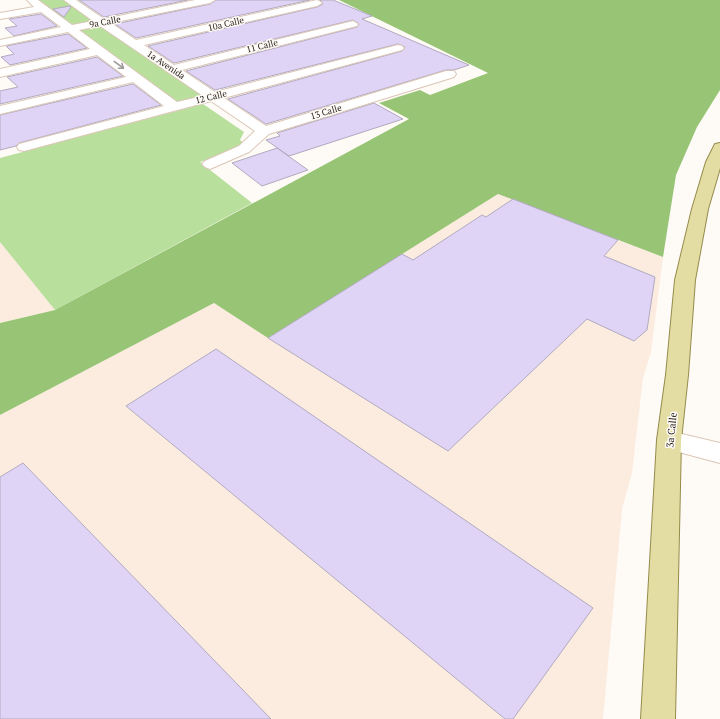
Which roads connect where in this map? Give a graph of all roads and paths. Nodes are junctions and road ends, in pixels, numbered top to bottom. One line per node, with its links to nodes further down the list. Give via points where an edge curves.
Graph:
1 (32, 0): 6 (street)
2 (89, 0): 4 (street)
3 (210, 0): 8 (street, 9a Calle)
4 (71, 1): 8 (street, 1a Avenida)
5 (317, 3): 12 (street, 10a Calle)
6 (44, 8): 7 (street); 10 (street)
7 (0, 16)
8 (102, 22): 10 (street, 9a Calle); 12 (street, 1a Avenida)
9 (353, 24): 15 (street, 11 Calle)
10 (70, 29): 11 (street, 9a Calle); 14 (street)
11 (0, 43)
12 (134, 44): 15 (street, 1a Avenida)
13 (398, 48): 19 (street, 12 Calle)
14 (99, 51): 16 (street); 18 (street, one-way to 18)
15 (172, 69): 19 (street, 1a Avenida)
16 (0, 72)
17 (450, 74): 22 (street, 13 Calle)
18 (136, 78): 20 (street); 21 (street)
19 (213, 97): 20 (street, 12 Calle); 22 (street, 1a Avenida)
20 (174, 107): 23 (street, 12 Calle)
21 (0, 110)
22 (264, 131): 25 (street, 13 Calle, via 244,149)
23 (24, 147)
24 (720, 147): 26 (main road, 3a Calle, via 700,209 685,280)
25 (210, 164)
26 (669, 440): 27 (street); 28 (main road, 3a Calle)
27 (720, 453)
28 (658, 719)

